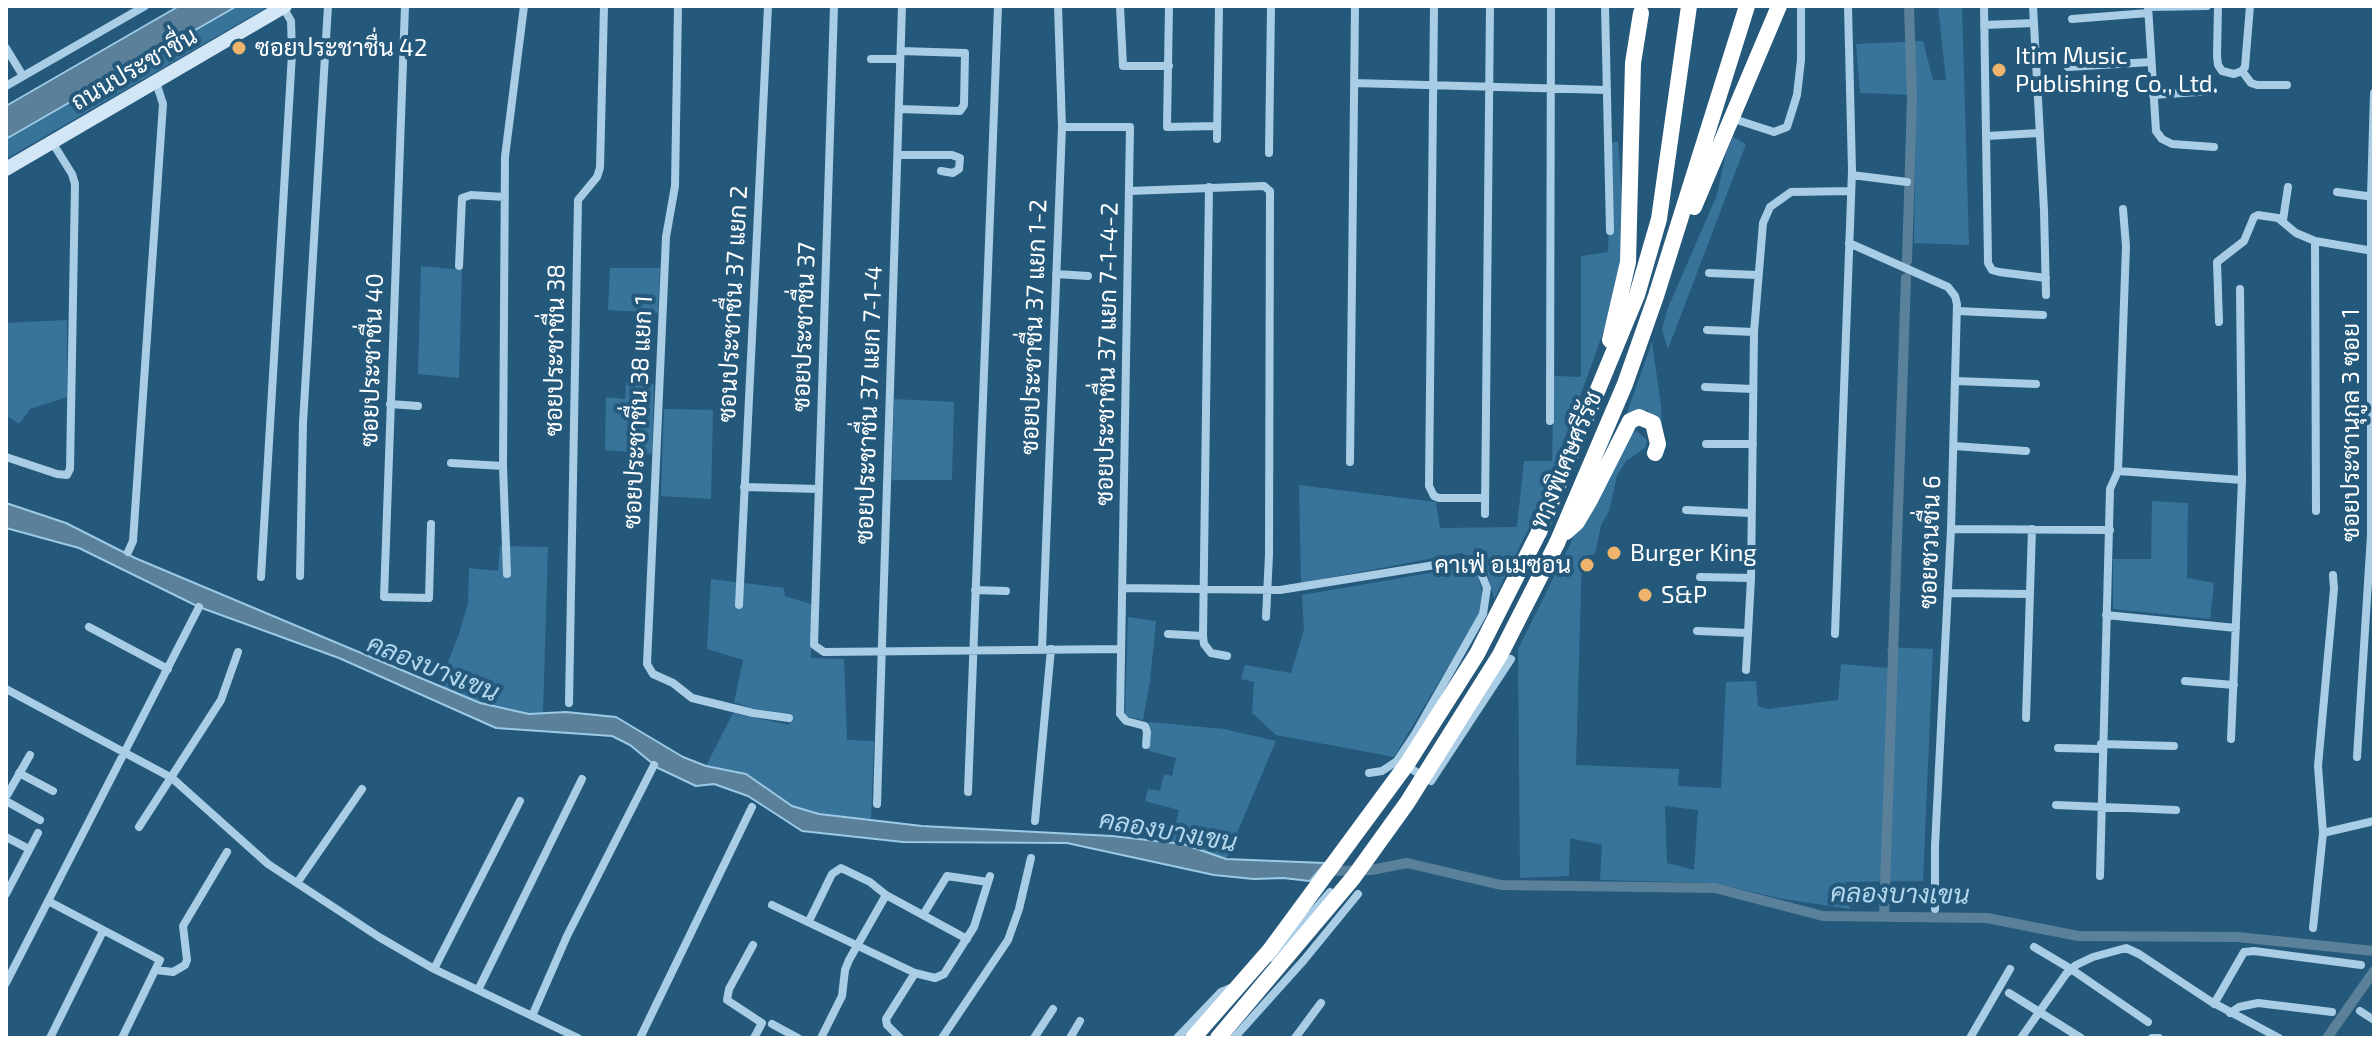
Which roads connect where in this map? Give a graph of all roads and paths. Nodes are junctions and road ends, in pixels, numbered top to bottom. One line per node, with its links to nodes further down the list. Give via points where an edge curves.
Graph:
1 (145, 6): 44 (street)
2 (284, 6): 45 (main road, ถนนประชาชื่น); 133 (street, via 291,21 292,54)
3 (328, 6): 132 (street, via 303,423)
4 (405, 6): 103 (street, ซอยประชาชื่น 40)
5 (524, 6): 76 (street)
6 (604, 6): 166 (street, ซอยประชาชื่น 38, via 600,168 578,200)
7 (678, 6): 167 (street, ซอยประชาชื่น 38 แยก 1, via 675,186 666,237 647,664 653,674 692,698)
8 (768, 6): 117 (street, ซอนประชาชื่น 37 แยก 2)
9 (834, 6): 118 (street, ซอยประชาชื่น 37)
10 (902, 6): 38 (street, ซอยประชาชื่น 37 แยก 7-1-4)
11 (998, 6): 139 (street)
12 (1058, 6): 59 (street, ซอยประชาชื่น 37 แยก 1-2)
13 (1120, 6): 41 (street, via 1123,66)
14 (1169, 6): 41 (street)
15 (1219, 6): 58 (street)
16 (1271, 6): 65 (street)
17 (1355, 6): 46 (street)
18 (1434, 6): 47 (street)
19 (1490, 6): 50 (street)
20 (1551, 6): 51 (street)
21 (1605, 6): 52 (street)
22 (1689, 6): 102 (highway, ทางพิเศษศรีรัช, via 1659,219 1637,295)
23 (1747, 6): 92 (highway, ทางพิเศษศรีรัช)
24 (1779, 6): 57 (highway)
25 (1801, 6): 57 (street, via 1797,95 1787,127 1774,132)
26 (1848, 6): 69 (street)
27 (1984, 6): 36 (street)
28 (2033, 6): 35 (street)
29 (2207, 6): 32 (street)
30 (2218, 6): 43 (street, via 2218,65 2234,74)
31 (2250, 6): 43 (street)
32 (2148, 9): 34 (street); 40 (street)
33 (1641, 13): 102 (highway, via 1633,63 1628,262)
34 (2072, 19)
35 (2034, 23): 36 (street); 60 (street)
36 (1984, 25): 61 (street)
37 (6, 48): 44 (street)
38 (901, 55): 39 (street); 56 (street, ซอยประชาชื่น 37 แยก 7-1-4); 56 (street, via 965,53 964,105 960,111)
39 (871, 59)
40 (2151, 62): 42 (street); 55 (street)
41 (1169, 66): 58 (street, via 1167,127)
42 (2068, 67)
43 (2242, 71): 48 (street, via 2251,83)
44 (23, 76): 49 (street)
45 (156, 82): 63 (main road, ถนนประชาชื่น); 129 (street, via 163,104 133,541)
46 (1354, 83): 47 (street); 112 (street)
47 (1433, 85): 50 (street); 119 (street, via 1429,486 1439,498)
48 (2287, 85)
49 (6, 86)
50 (1490, 87): 51 (street); 119 (street)
51 (1550, 88): 52 (street); 105 (street)
52 (1607, 90): 80 (street)
53 (2213, 91): 55 (street)
54 (2374, 93): 77 (street, ซอยประชานุกูล 3 ซอย 1)
55 (2153, 95): 64 (street, via 2156,131 2162,139)
56 (899, 109): 66 (street, ซอยประชาชื่น 37 แยก 7-1-4)
57 (1731, 118): 92 (highway)
58 (1217, 126): 62 (street)
59 (1062, 127): 73 (street, ซอยประชาชื่น 37 แยก 7-1-4-2, via 1130,127); 86 (street, ซอยประชาชื่น 37 แยก 1-2)
60 (2039, 133): 61 (street); 89 (street)
61 (1987, 136): 89 (street, via 1988,263 1999,272)
62 (1217, 139)
63 (52, 142): 67 (main road, ถนนประชาชื่น); 111 (street, via 75,184 70,469 67,475 57,474)
64 (2214, 147)
65 (1269, 153)
66 (898, 155): 68 (street, via 960,158 959,169); 157 (street, ซอยประชาชื่น 37 แยก 7-1-4)
67 (6, 169)
68 (941, 171)
69 (1852, 175): 70 (street); 74 (street)
70 (1907, 182)
71 (1209, 187): 73 (street); 137 (street); 138 (street, via 1269,188 1271,195)
72 (2288, 187): 79 (street)
73 (1129, 191): 136 (street, ซอยประชาชื่น 37 แยก 7-1-4-2)
74 (1850, 191): 82 (street); 87 (street, via 1799,191 1778,200 1765,214)
75 (2337, 192): 77 (street)
76 (505, 197): 84 (street, via 462,198); 114 (street)
77 (2373, 197): 83 (street, ซอยประชานุกูล 3 ซอย 1)
78 (2123, 209): 115 (street)
79 (2283, 220): 81 (street); 95 (street, via 2254,217 2244,241 2217,262)
80 (1610, 231)
81 (2315, 241): 83 (street); 121 (street)
82 (1849, 243): 93 (street, via 1948,287); 152 (street)
83 (2372, 251): 176 (street, ซอยประชานุกูล 3 ซอย 1, via 2371,535)
84 (459, 266)
85 (1709, 273): 87 (street)
86 (1056, 274): 88 (street); 155 (street, ซอยประชาชื่น 37 แยก 1-2)
87 (1757, 275): 97 (street)
88 (1088, 276)
89 (2046, 278): 91 (street)
90 (2240, 289): 116 (street)
91 (2046, 295)
92 (1656, 296): 128 (highway, ทางพิเศษศรีรัช)
93 (1957, 311): 94 (street); 98 (street, ซอยชวนชื่น 6)
94 (2043, 315)
95 (2219, 322)
96 (1707, 330): 97 (street)
97 (1754, 332): 101 (street)
98 (1955, 381): 99 (street); 108 (street, ซอยชวนชื่น 6)
99 (2036, 384)
100 (1705, 387): 101 (street)
101 (1753, 389): 107 (street)
102 (1599, 392): 253 (highway, ทางพิเศษศรีรัช, bridge, via 1539,532 1477,654 1407,764 1270,950)
103 (390, 404): 104 (street); 124 (street, ซอยประชาชื่น 40, via 384,597 429,598)
104 (418, 406)
105 (1550, 421)
106 (1706, 444): 107 (street)
107 (1753, 444): 122 (street)
108 (1954, 446): 109 (street); 125 (street, ซอยชวนชื่น 6)
109 (2026, 451)
110 (1655, 453): 128 (highway, via 1653,423 1639,417 1630,421 1577,522)
111 (6, 457)
112 (1350, 462)
113 (451, 463): 114 (street)
114 (503, 466): 130 (street)
115 (2118, 471): 116 (street); 127 (street, via 2111,483)
116 (2242, 480): 148 (street)
117 (744, 487): 118 (street); 143 (street, ซอนประชาชื่น 37 แยก 2)
118 (819, 489): 157 (street, ซอยประชาชื่น 37, via 814,642 824,652)
119 (1485, 498): 123 (street)
120 (1686, 510): 122 (street)
121 (2316, 511)
122 (1750, 513): 135 (street)
123 (1485, 514)
124 (431, 524)
125 (1951, 529): 126 (street); 141 (street, ซอยชวนชื่น 6)
126 (2032, 529): 127 (street); 142 (street)
127 (2110, 530): 145 (street)
128 (1558, 541): 254 (highway, ทางพิเศษศรีรัช, bridge, via 1500,655 1407,803 1353,878)
129 (128, 552)
130 (507, 574)
131 (2333, 575): 198 (street, via 2318,766)
132 (300, 576)
133 (261, 577)
134 (1700, 577): 135 (street)
135 (1751, 578): 150 (street)
136 (1123, 588): 137 (street); 156 (street, ซอยประชาชื่น 37 แยก 7-1-4-2)
137 (1202, 589): 138 (street); 153 (street)
138 (1266, 589): 146 (street); 177 (street, via 1309,587 1466,560 1480,570 1487,588 1483,614)
139 (975, 590): 140 (street); 154 (street)
140 (1006, 591)
141 (1948, 593): 142 (street); 211 (street, ซอยชวนชื่น 6)
142 (2029, 594): 168 (street)
143 (739, 605)
144 (199, 607): 161 (street)
145 (2106, 615): 148 (street); 171 (street)
146 (1266, 617)
147 (89, 627): 161 (street)
148 (2236, 628): 164 (street)
149 (1697, 631): 150 (street)
150 (1748, 633): 162 (street)
151 (1168, 634): 153 (street)
152 (1835, 634)
153 (1203, 636): 159 (street, via 1206,649)
154 (972, 649): 155 (street); 157 (street); 185 (street)
155 (1046, 649): 156 (street); 194 (street, ซอยประชาชื่น 37 แยก 1-2)
156 (1120, 649): 170 (street, ซอยประชาชื่น 37 แยก 7-1-4-2, via 1120,714 1145,726)
157 (882, 650): 188 (street, ซอยประชาชื่น 37 แยก 7-1-4)
158 (238, 652): 181 (street, via 221,700)
159 (1227, 656)
160 (1511, 659): 177 (street, via 1431,781)
161 (168, 669): 174 (street)
162 (1746, 670)
163 (2185, 681): 164 (street)
164 (2234, 685): 169 (street)
165 (6, 689): 174 (street)
166 (569, 703)
167 (789, 718)
168 (2026, 718)
169 (2231, 739)
170 (1146, 745)
171 (2101, 746): 172 (street); 173 (street); 190 (street)
172 (2174, 746)
173 (2058, 748)
174 (124, 751): 181 (street); 209 (street)
175 (30, 755): 179 (street)
176 (2357, 757)
177 (1397, 761): 180 (street)
178 (654, 765): 236 (street)
179 (19, 773): 184 (street); 186 (street)
180 (1369, 773)
181 (172, 778): 196 (street); 204 (street, via 248,848)
182 (582, 779): 227 (street)
183 (362, 789): 204 (street)
184 (53, 791)
185 (968, 792)
186 (6, 799): 193 (street)
187 (520, 801): 221 (street)
188 (877, 804)
189 (2056, 805): 190 (street)
190 (2102, 806): 192 (street); 203 (street)
191 (752, 807): 244 (street)
192 (2176, 810)
193 (40, 820)
194 (1035, 821)
195 (2374, 821): 198 (street)
196 (139, 827)
197 (38, 833): 200 (street)
198 (2323, 833): 214 (street)
199 (6, 837): 200 (street)
200 (29, 849): 206 (street)
201 (227, 852): 224 (street, via 183,926 185,965 178,971)
202 (1031, 858): 249 (street, via 1008,940)
203 (2100, 876)
204 (297, 883): 221 (street)
205 (1330, 892): 252 (street, via 1250,980 1221,992)
206 (6, 894)
207 (1358, 894): 255 (street)
208 (886, 895): 212 (street); 213 (street, via 841,868 832,874); 218 (street)
209 (48, 901): 215 (street); 226 (street)
210 (772, 905): 213 (street)
211 (1935, 909)
212 (923, 915): 216 (street); 216 (street, via 947,876 989,879)
213 (809, 921): 218 (street)
214 (2313, 928)
215 (103, 931): 224 (street, via 157,958); 241 (street)
216 (967, 939): 225 (street, via 944,974)
217 (753, 945): 245 (street, via 727,1000 762,1023)
218 (859, 945): 225 (street); 247 (street)
219 (2034, 947): 223 (street)
220 (2361, 965): 230 (street, via 2244,952)
221 (434, 969): 227 (street)
222 (2010, 969): 257 (street)
223 (2071, 969): 230 (street, via 2126,948); 232 (street); 239 (street)
224 (156, 970): 242 (street)
225 (915, 973): 248 (street, via 885,1022)
226 (6, 983)
227 (478, 990): 236 (street)
228 (2009, 993): 232 (street)
229 (1321, 1003): 256 (street)
230 (2214, 1004): 235 (street)
231 (1053, 1009): 250 (street)
232 (2040, 1011): 258 (street); 259 (street)
233 (2360, 1011): 237 (street)
234 (2332, 1012): 235 (street, via 2258,1003)
235 (2230, 1013): 262 (street)
236 (532, 1016): 243 (street)
237 (2374, 1020)
238 (1080, 1021): 251 (street)
239 (2148, 1022)
240 (772, 1024): 246 (street)
241 (50, 1038)
242 (122, 1038)
243 (578, 1038)
244 (640, 1038)
245 (754, 1038)
246 (798, 1038)
247 (821, 1038)
248 (900, 1038)
249 (942, 1038)
250 (1034, 1038)
251 (1070, 1038)
252 (1177, 1038)
253 (1193, 1038)
254 (1218, 1038)
255 (1234, 1038)
256 (1295, 1038)
257 (1970, 1038)
258 (2021, 1038)
259 (2081, 1038)
260 (2152, 1038): 261 (street)
261 (2159, 1038)
262 (2279, 1038)

